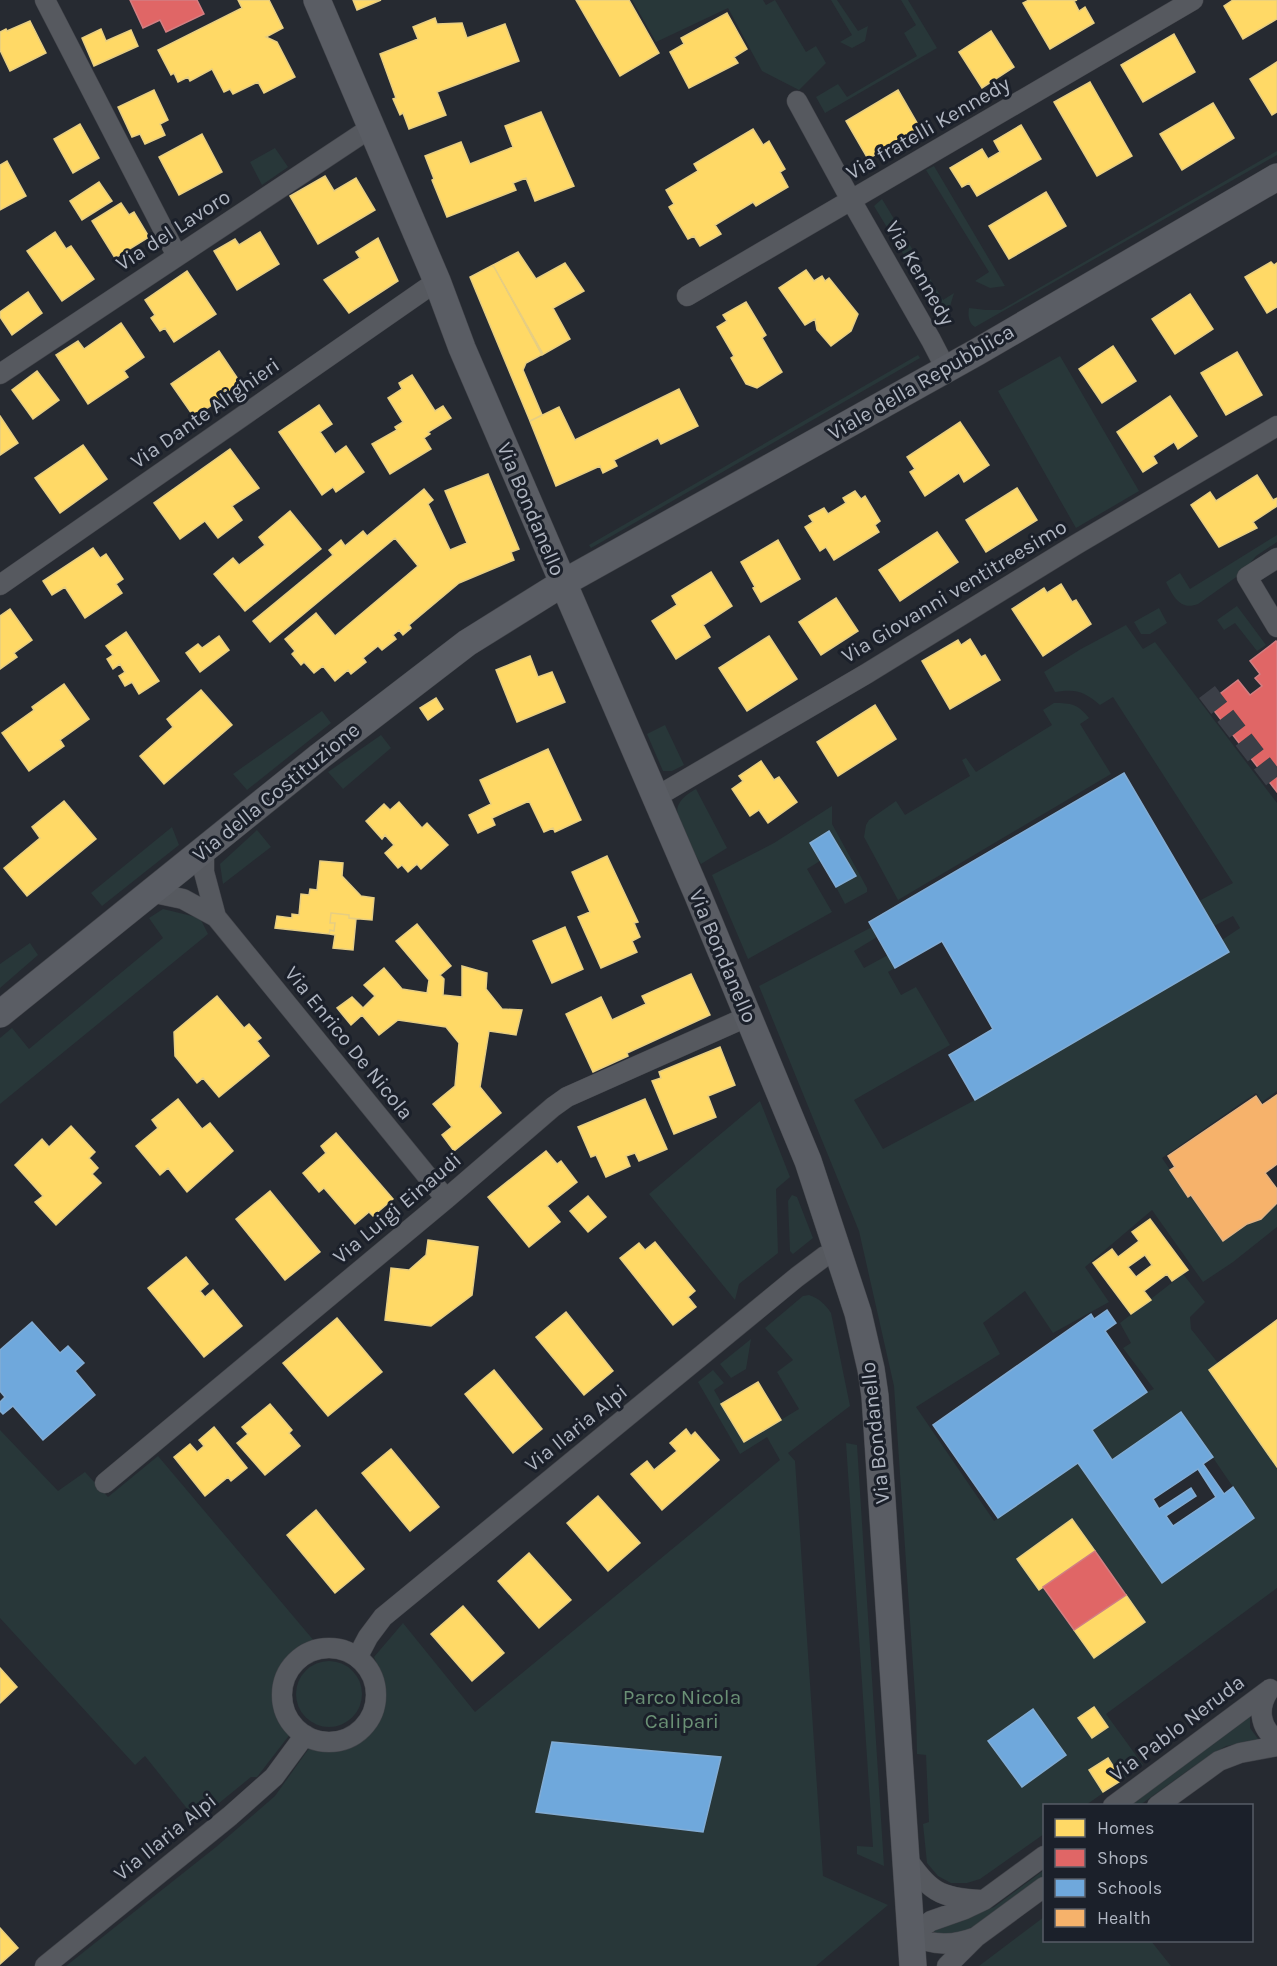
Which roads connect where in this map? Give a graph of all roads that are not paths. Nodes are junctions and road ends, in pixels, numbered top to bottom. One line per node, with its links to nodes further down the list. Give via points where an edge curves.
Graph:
1 (45, 0): 8 (street)
2 (317, 0): 5 (street, Via Bondanello)
3 (1193, 0): 7 (street, Via fratelli Kennedy)
4 (797, 101): 7 (street, Via Kennedy)
5 (372, 127): 8 (street, Via del Lavoro); 9 (street, Via Bondanello)
6 (1277, 177): 11 (street, Viale della Repubblica)
7 (851, 200): 10 (street, Via fratelli Kennedy); 11 (street, Via Kennedy)
8 (177, 256): 12 (street, Via del Lavoro)
9 (437, 281): 15 (street, Via Bondanello); 16 (street, Via Dante Alighieri)
10 (687, 296)
11 (946, 369): 15 (street, Viale della Repubblica)
12 (0, 374)
13 (1277, 426): 18 (street, Via Giovanni ventitreesimo)
14 (1277, 558): 17 (street, via 1247,577)
15 (563, 583): 18 (street, Via Bondanello); 19 (street, Via della Costituzione, via 466,643)
16 (0, 585)
17 (1277, 627)
18 (656, 797): 23 (street, Via Bondanello)
19 (204, 850): 20 (street, Via della Costituzione); 21 (street, Via Enrico De Nicola, via 204,872)
20 (150, 892): 21 (street, Via Enrico De Nicola, via 183,899); 22 (street, Via della Costituzione)
21 (216, 917): 24 (street, Via Enrico De Nicola)
22 (0, 1014)
23 (749, 1016): 24 (street, Via Luigi Einaudi, via 567,1097); 25 (street, Via Bondanello, via 808,1161)
24 (446, 1199): 26 (street, Via Luigi Einaudi)
25 (839, 1253): 27 (street, Via Ilaria Alpi, via 825,1256 797,1277 383,1617); 34 (street, Via Bondanello, via 858,1313 875,1396)
26 (105, 1484)
27 (358, 1656): 29 (street, via 376,1685 376,1703 370,1719 348,1739 333,1742); 29 (street, via 339,1648 319,1648 301,1656 288,1670 282,1684 285,1713)
28 (1273, 1687): 30 (street, via 1264,1698 1261,1718); 32 (street, Via Pablo Neruda)
29 (305, 1736): 40 (street, Via Ilaria Alpi, via 274,1777 239,1808)
30 (1277, 1740)
31 (1277, 1746): 33 (street, via 1219,1761)
32 (1116, 1804)
33 (1160, 1804)
34 (905, 1856): 37 (street, via 921,1879 937,1892); 38 (street, Via Bondanello)
35 (1043, 1857): 37 (street)
36 (1043, 1888): 39 (street)
37 (984, 1900): 38 (street, via 931,1921)
38 (911, 1935): 39 (street, via 939,1945); 41 (street, Via Bondanello)
39 (976, 1937): 42 (street)
40 (45, 1966)
41 (913, 1966)
42 (947, 1966)

